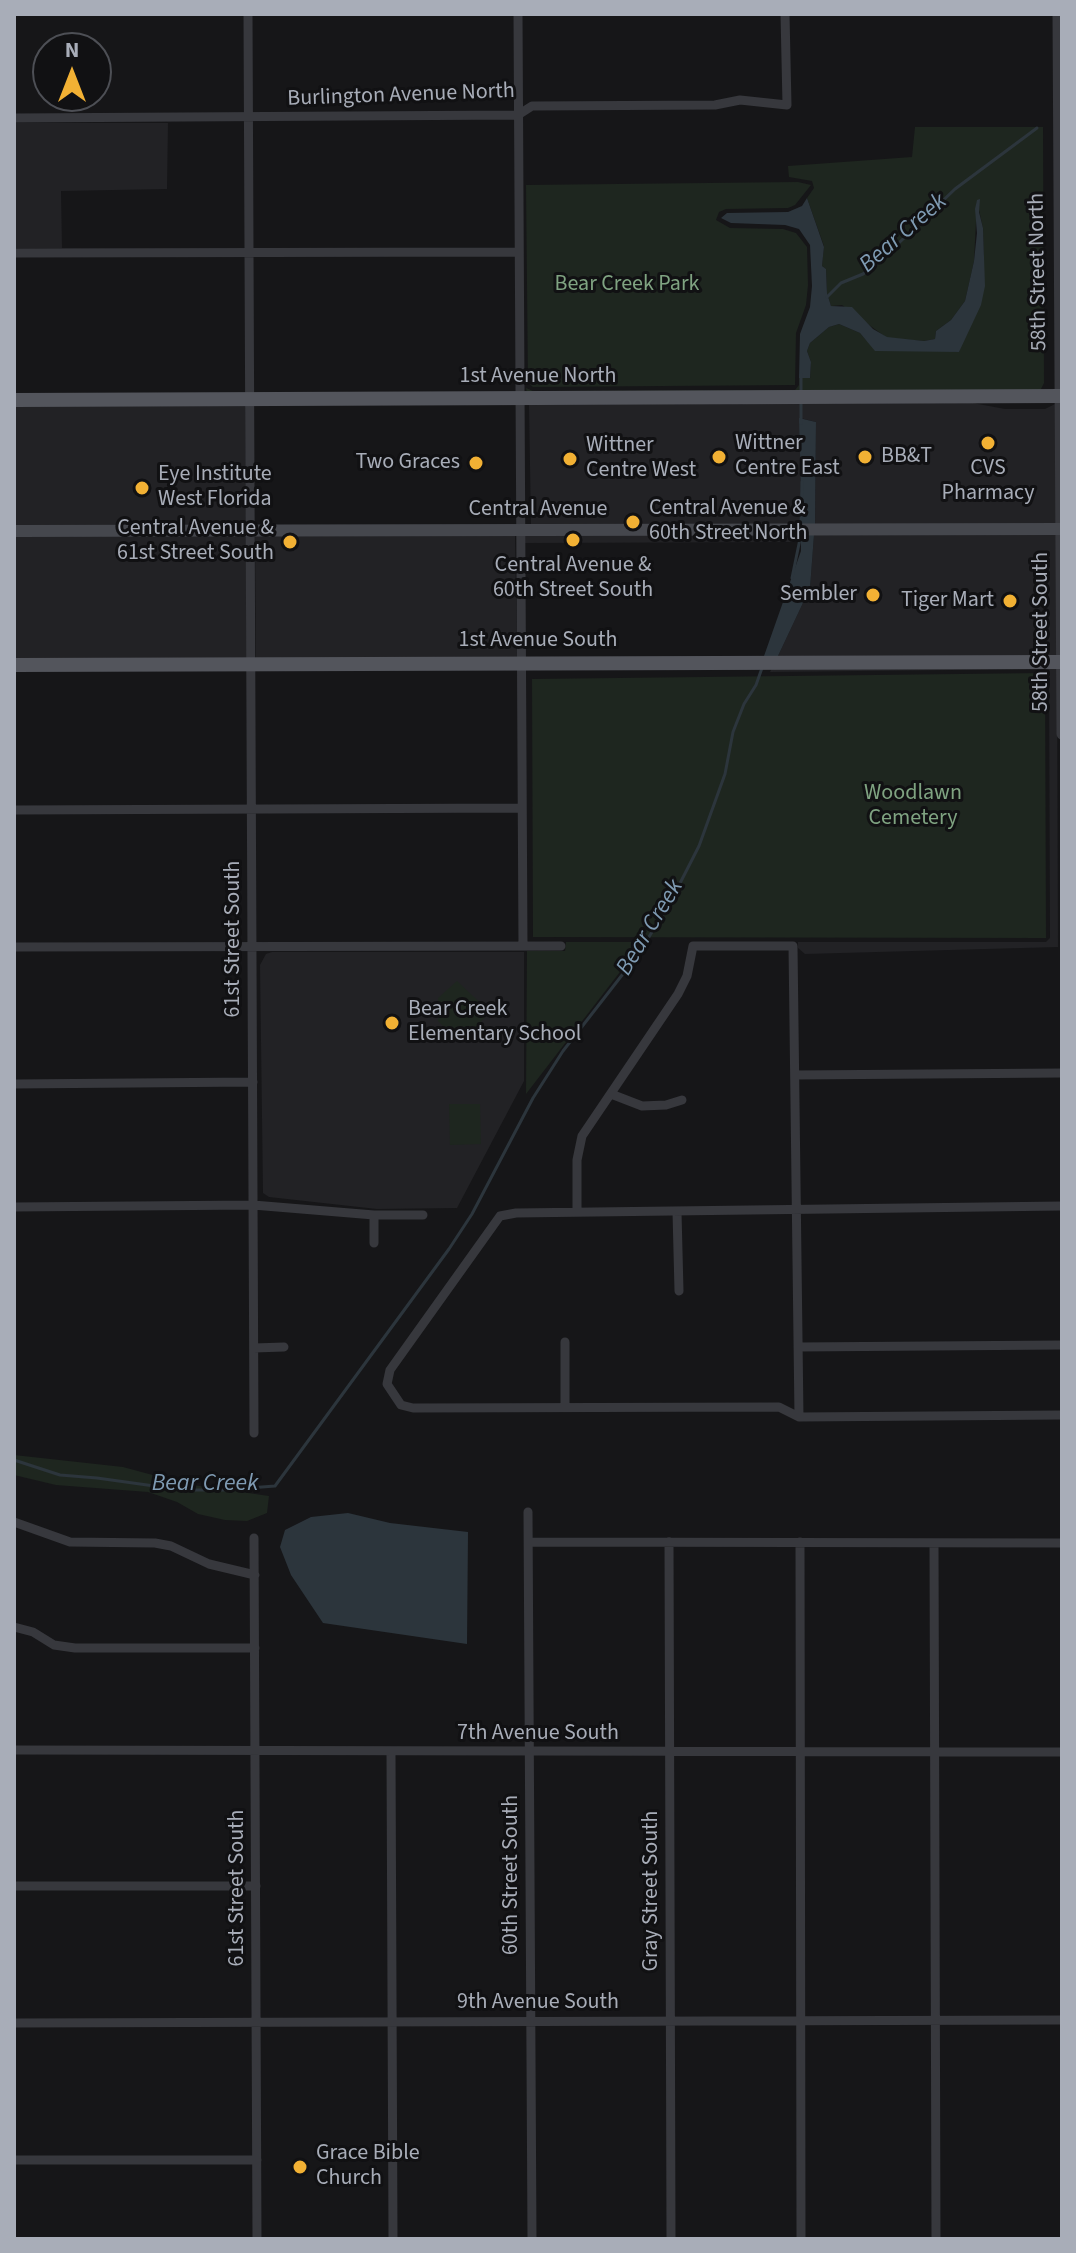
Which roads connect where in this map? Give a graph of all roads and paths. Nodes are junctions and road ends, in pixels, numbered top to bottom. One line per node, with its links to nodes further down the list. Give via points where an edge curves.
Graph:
1 (248, 14): 7 (street, 61st Street South)
2 (518, 14): 6 (street)
3 (785, 14): 6 (street, Burlington Avenue North, via 787,105 740,100 715,105 532,106)
4 (1058, 14): 5 (street, 58th Street North)
5 (1060, 101): 9 (street, 58th Street North)
6 (518, 115): 7 (street, Burlington Avenue North); 11 (street)
7 (249, 117): 8 (street, Burlington Avenue North); 13 (street, 61st Street South)
8 (14, 118)
9 (1060, 127): 10 (street, 58th Street North)
10 (1060, 251): 14 (street, 58th Street North)
11 (519, 252): 13 (street); 16 (street)
12 (14, 253): 13 (street)
13 (249, 253): 15 (street, 61st Street South)
14 (1061, 396): 16 (main road, 1st Avenue North); 18 (street, 58th Street North)
15 (249, 399): 16 (main road, 1st Avenue North); 17 (main road, 1st Avenue North); 21 (street, 61st Street South)
16 (519, 399): 19 (street)
17 (14, 400)
18 (1062, 529): 19 (main road, Central Avenue); 22 (street, 58th Street South)
19 (520, 530): 21 (main road, Central Avenue); 23 (street)
20 (14, 531): 21 (main road, Central Avenue)
21 (250, 531): 24 (street, 61st Street South)
22 (1062, 662): 23 (main road, 1st Avenue South); 26 (street, 58th Street South)
23 (521, 663): 24 (main road, 1st Avenue South); 27 (street)
24 (252, 664): 25 (main road, 1st Avenue South); 28 (street, 61st Street South)
25 (14, 665)
26 (1062, 734)
27 (522, 808): 28 (street); 30 (street)
28 (251, 809): 29 (street); 31 (street, 61st Street South)
29 (14, 810)
30 (523, 945): 31 (street); 32 (street)
31 (252, 946): 33 (street); 36 (street, 61st Street South)
32 (561, 946)
33 (14, 947)
34 (1062, 1073): 35 (street)
35 (795, 1075): 38 (street, via 793,946 693,946 678,994); 43 (street)
36 (253, 1082): 37 (street); 40 (street, 61st Street South)
37 (14, 1084)
38 (611, 1094): 39 (street, via 642,1106); 44 (street, via 582,1136)
39 (682, 1100)
40 (253, 1205): 42 (street); 46 (street); 54 (street, 61st Street South)
41 (1062, 1206): 43 (street)
42 (14, 1207)
43 (795, 1208): 45 (street); 53 (street)
44 (577, 1212): 45 (street); 55 (street, via 500,1216 390,1370 387,1384 401,1405 413,1408)
45 (677, 1212): 49 (street)
46 (374, 1215): 47 (street); 48 (street)
47 (423, 1215)
48 (374, 1243)
49 (679, 1291)
50 (565, 1342): 55 (street)
51 (1062, 1345): 53 (street)
52 (284, 1347): 54 (street)
53 (798, 1347): 57 (street)
54 (254, 1348): 58 (street, 61st Street South)
55 (565, 1407): 57 (street, via 779,1407)
56 (1062, 1415): 57 (street)
57 (799, 1417)
58 (254, 1433)
59 (528, 1512): 62 (street, 60th Street South)
60 (14, 1522): 67 (street, via 70,1542 171,1546 209,1564)
61 (254, 1538): 67 (street, 61st Street South)
62 (529, 1542): 63 (street); 72 (street, 60th Street South)
63 (669, 1542): 64 (street); 76 (street, Gray Street South)
64 (800, 1542): 66 (street); 73 (street)
65 (1062, 1543): 66 (street)
66 (934, 1544): 74 (street)
67 (255, 1575): 69 (street, 61st Street South)
68 (14, 1627): 69 (street, via 75,1648)
69 (255, 1648): 71 (street, 61st Street South)
70 (14, 1750): 71 (street, 7th Avenue South)
71 (256, 1751): 75 (street, 7th Avenue South); 79 (street, 61st Street South)
72 (530, 1751): 75 (street, 7th Avenue South); 76 (street, 7th Avenue South); 85 (street, 60th Street South)
73 (800, 1751): 74 (street, 7th Avenue South); 76 (street, 7th Avenue South); 83 (street)
74 (935, 1751): 77 (street, 7th Avenue South); 81 (street)
75 (391, 1752): 84 (street)
76 (669, 1752): 80 (street, Gray Street South)
77 (1062, 1752)
78 (14, 1886): 79 (street)
79 (256, 1886): 87 (street, 61st Street South)
80 (670, 2020): 83 (street, 9th Avenue South); 85 (street, 9th Avenue South); 93 (street, Gray Street South)
81 (936, 2020): 82 (street, 9th Avenue South); 83 (street, 9th Avenue South); 95 (street)
82 (1062, 2020)
83 (801, 2021): 94 (street)
84 (392, 2022): 85 (street, 9th Avenue South); 87 (street, 9th Avenue South); 91 (street)
85 (531, 2022): 92 (street, 60th Street South)
86 (14, 2023): 87 (street, 9th Avenue South)
87 (256, 2023): 89 (street, 61st Street South)
88 (14, 2160): 89 (street)
89 (257, 2160): 90 (street, 61st Street South)
90 (257, 2239)
91 (393, 2239)
92 (532, 2239)
93 (671, 2239)
94 (801, 2239)
95 (936, 2239)

